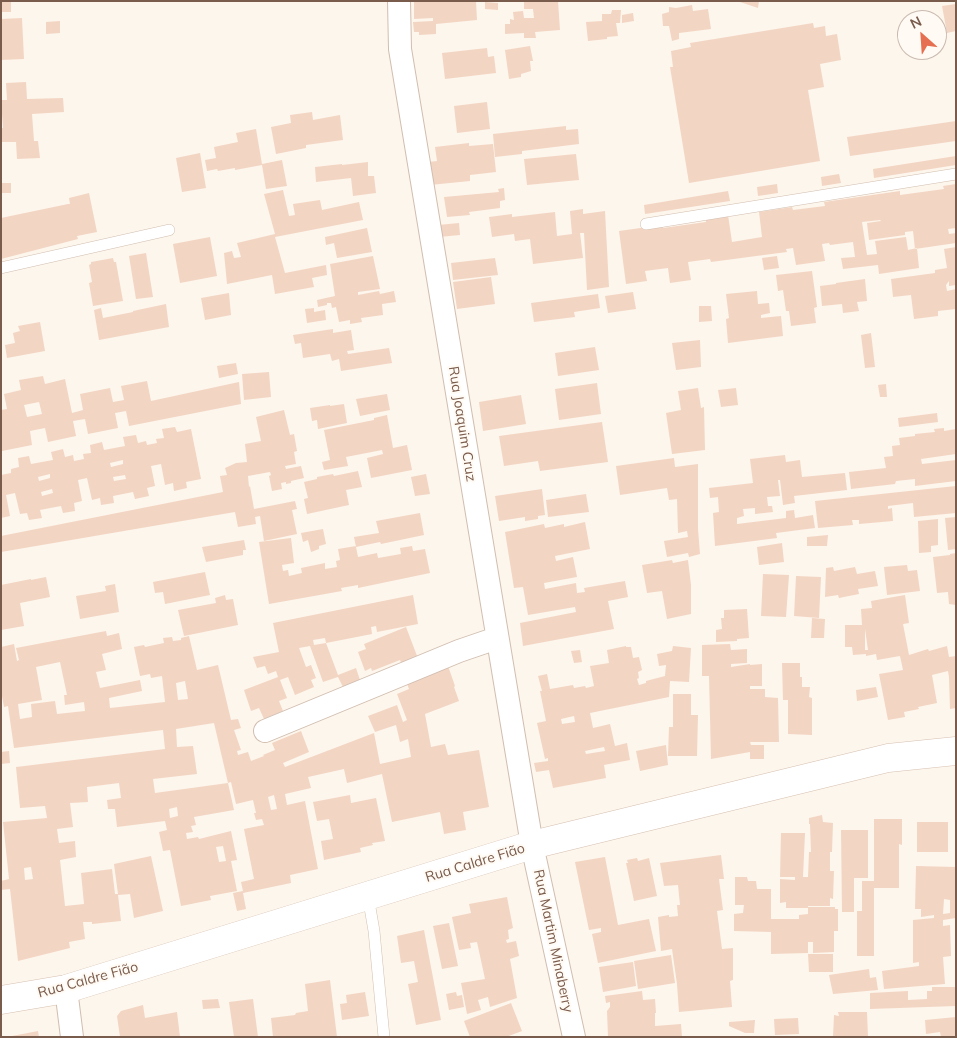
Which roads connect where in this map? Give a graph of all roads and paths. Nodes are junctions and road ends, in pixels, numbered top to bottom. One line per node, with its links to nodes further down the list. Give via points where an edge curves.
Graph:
1 (399, 1): 6 (street, Rua Joaquim Cruz, via 400,49)
2 (956, 174): 3 (lane)
3 (646, 224)
4 (168, 230): 5 (lane)
5 (1, 268)
6 (497, 638): 7 (street); 9 (street, Rua Joaquim Cruz)
7 (265, 731)
8 (956, 751): 9 (street, Rua Caldre Fião, via 888,758)
9 (532, 845): 10 (street, Rua Caldre Fião); 15 (street, Rua Martim Minaberry)
10 (368, 896): 11 (street, Rua Caldre Fião); 14 (lane)
11 (66, 989): 12 (street, Rua Caldre Fião); 13 (street)
12 (1, 1000)
13 (72, 1037)
14 (384, 1037)
15 (574, 1037)

